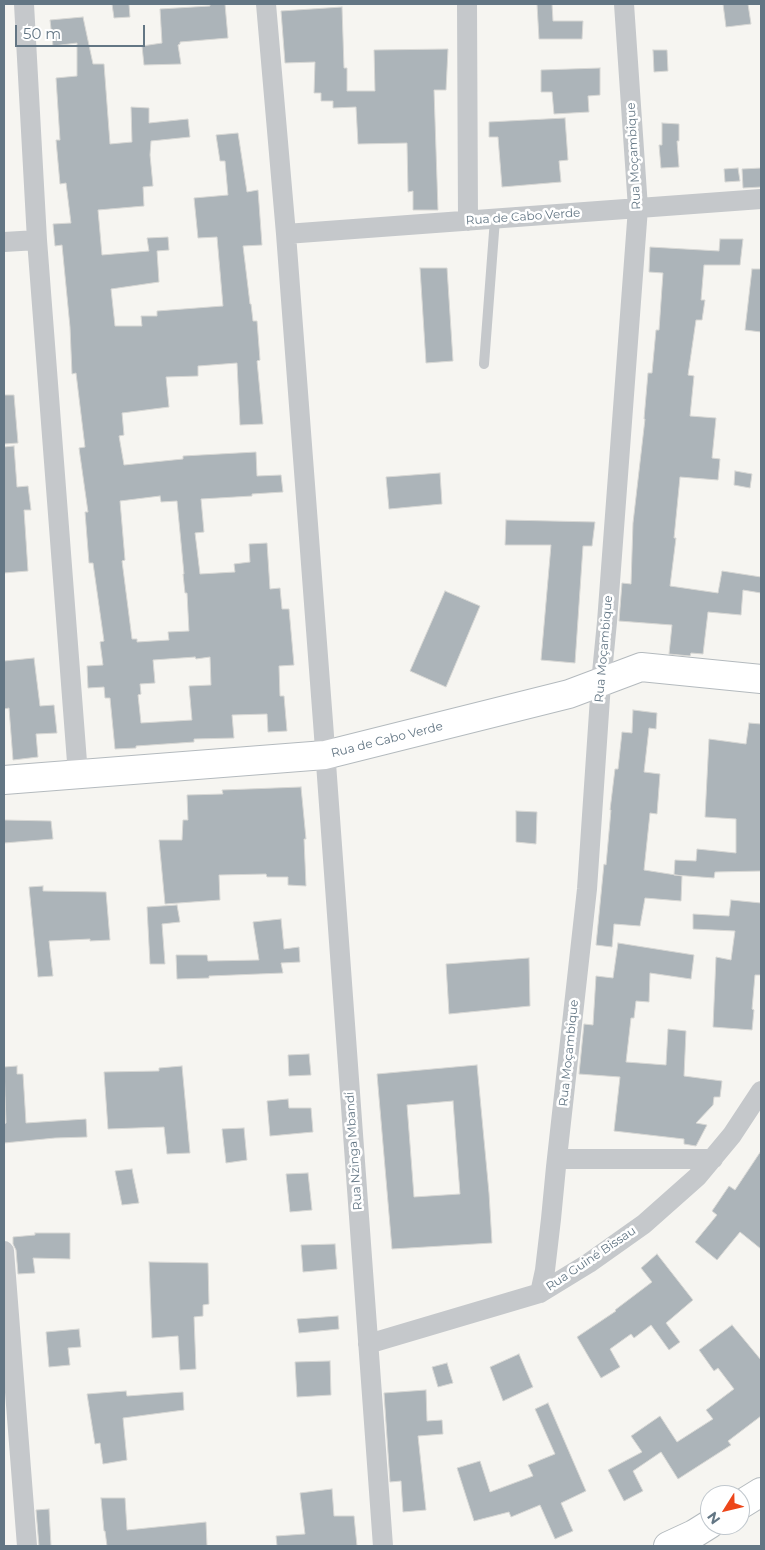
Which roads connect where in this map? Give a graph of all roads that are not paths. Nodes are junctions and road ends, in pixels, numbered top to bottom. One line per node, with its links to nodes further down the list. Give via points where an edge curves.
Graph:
1 (24, 4): 10 (street)
2 (266, 4): 9 (street, Rua Nzinga Mbandi)
3 (467, 4): 8 (street)
4 (624, 4): 6 (street, Rua Moçambique)
5 (761, 199): 6 (street, Rua de Cabo Verde)
6 (638, 208): 7 (street, Rua de Cabo Verde); 14 (street, Rua Moçambique)
7 (496, 219): 8 (street, Rua de Cabo Verde); 12 (lane)
8 (468, 221): 9 (street, Rua de Cabo Verde)
9 (286, 234): 15 (street, Rua Nzinga Mbandi)
10 (37, 240): 11 (street); 16 (street)
11 (4, 242)
12 (484, 364)
13 (761, 678): 14 (main road, Rua de Cabo Verde, via 641,667)
14 (601, 682): 15 (main road, Rua de Cabo Verde, via 570,694); 19 (street, Rua Moçambique, via 587,889)
15 (325, 756): 16 (main road, Rua de Cabo Verde); 23 (street, Rua Nzinga Mbandi)
16 (78, 775): 17 (main road, Rua de Cabo Verde)
17 (4, 780)
18 (761, 1091): 20 (street, Rua Guiné Bissau)
19 (557, 1159): 20 (street); 22 (street, Rua Moçambique, via 552,1219)
20 (713, 1159): 22 (street, Rua Guiné Bissau, via 644,1224)
21 (4, 1252): 24 (street)
22 (540, 1293): 23 (street, Rua Guiné Bissau)
23 (368, 1344): 29 (street, Rua Nzinga Mbandi)
24 (10, 1408): 28 (street)
25 (761, 1492): 26 (main road)
26 (750, 1499)
27 (700, 1530): 30 (main road)
28 (27, 1546)
29 (383, 1546)
30 (668, 1546)

